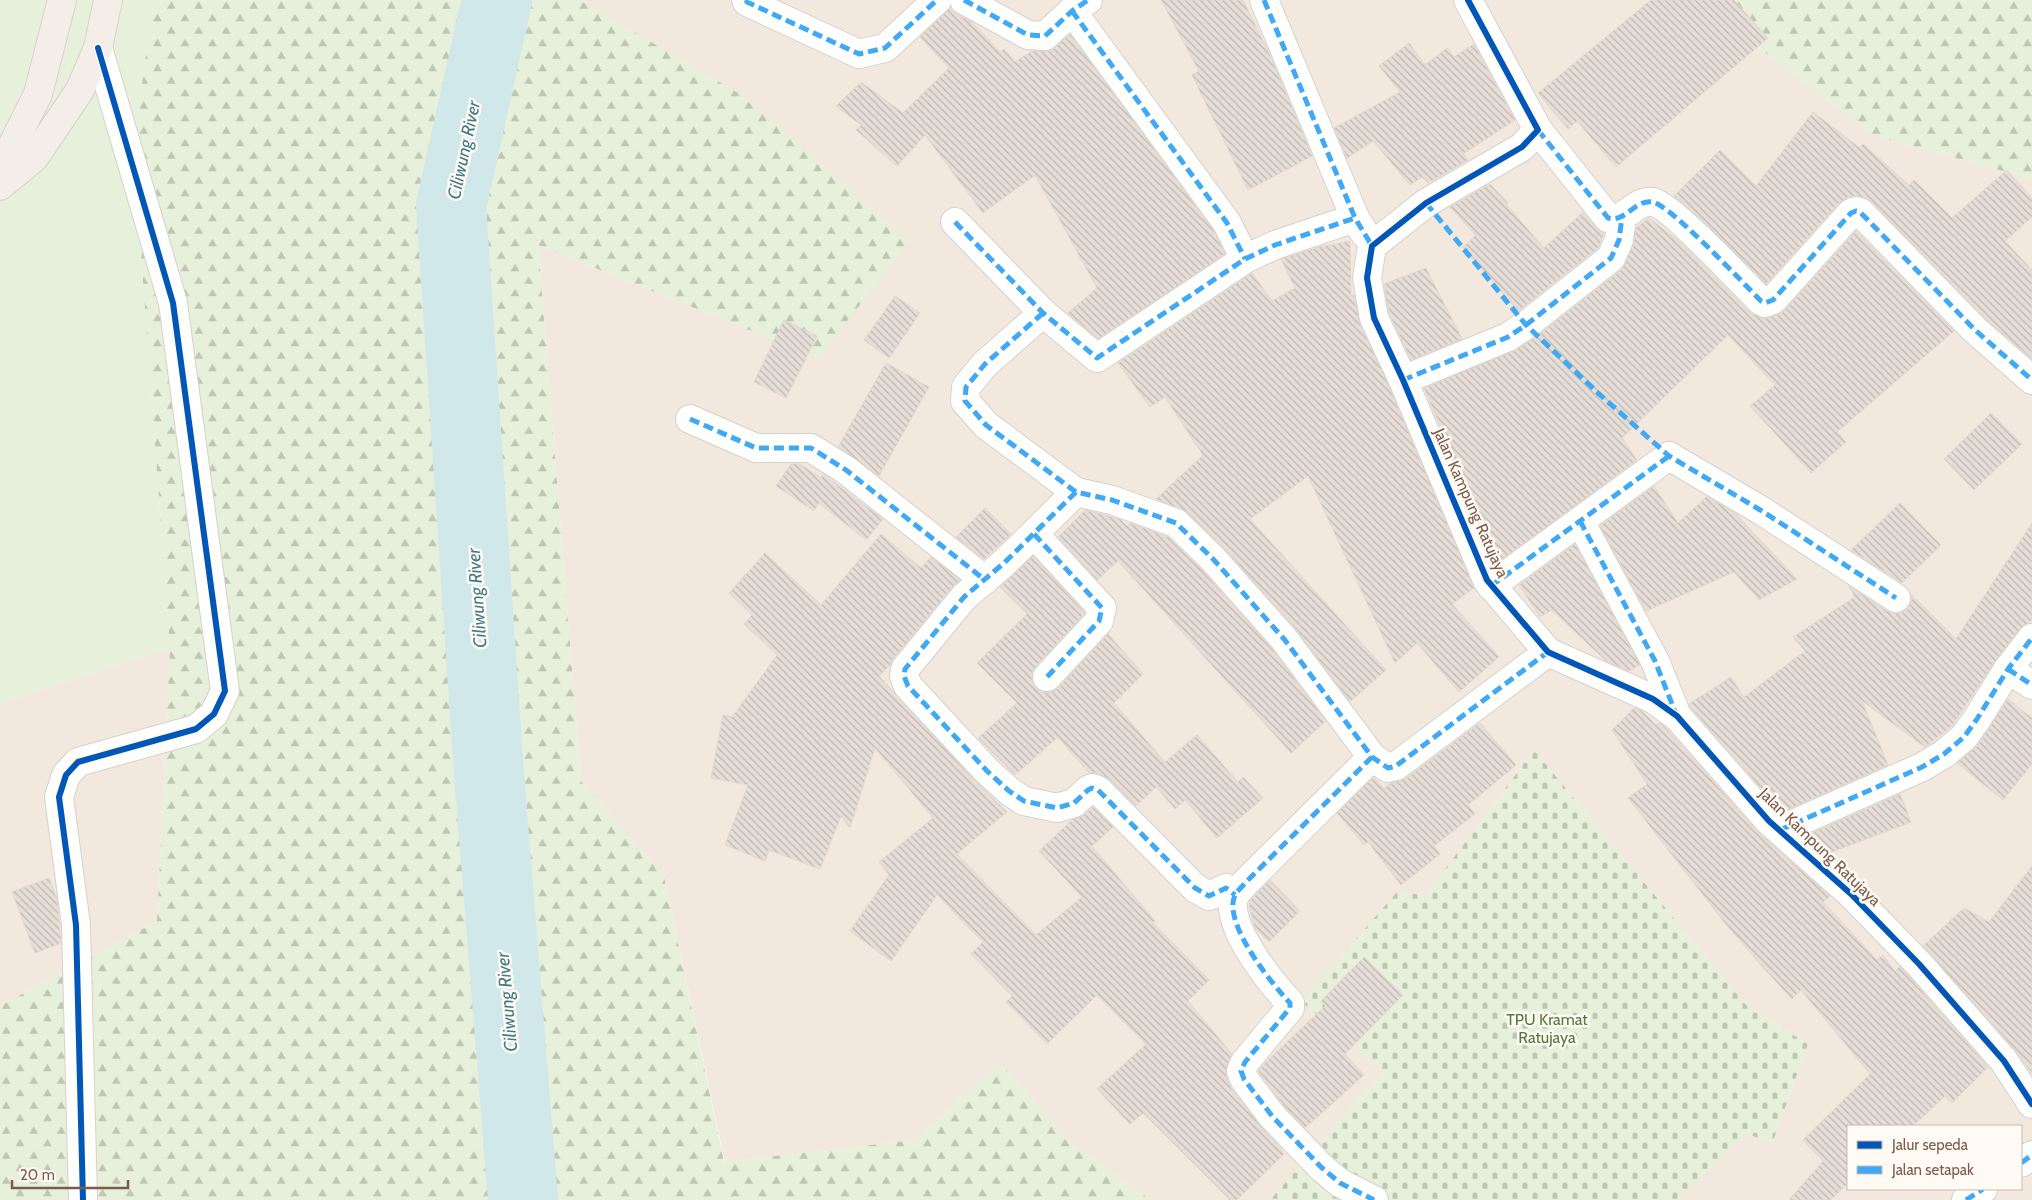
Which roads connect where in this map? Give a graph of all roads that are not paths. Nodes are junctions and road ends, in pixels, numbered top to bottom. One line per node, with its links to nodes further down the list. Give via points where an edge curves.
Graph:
1 (62, 0): 11 (main road, via 38,94)
2 (108, 0): 9 (main road)
3 (746, 0): 4 (street, via 859,54 885,48)
4 (937, 0)
5 (964, 0): 8 (street, via 1028,35 1045,36)
6 (1264, 0): 14 (street)
7 (1468, 0): 10 (street)
8 (1080, 5): 17 (street, via 1227,223)
9 (98, 48): 12 (main road, via 80,90 34,158); 39 (street, via 173,303 225,690 214,714 196,729 78,762 66,775 59,797 76,925)
10 (1538, 130): 13 (street, via 1608,218); 16 (street, via 1522,147 1426,203)
11 (0, 165)
12 (0, 186)
13 (1622, 217): 19 (street, via 1619,240 1611,258 1526,325 1508,337); 20 (street, via 1639,204 1653,202 1661,205 1761,301 1770,302 1851,213 1860,212 1975,330)
14 (1355, 218): 16 (street); 17 (street, via 1275,245)
15 (955, 222): 18 (street)
16 (1372, 246): 19 (street, Jalan Kampung Ratujaya, via 1367,278 1374,318)
17 (1245, 259): 18 (street, via 1097,358)
18 (1043, 313): 22 (street, via 984,364 966,387 966,401 986,425)
19 (1402, 380): 26 (street, Jalan Kampung Ratujaya)
20 (2032, 380)
21 (690, 419): 25 (street, via 756,448 811,448 846,470)
22 (1076, 492): 24 (street); 34 (street, via 1112,500 1176,523 1213,559 1284,639)
23 (1580, 521): 26 (street); 27 (street, via 1669,456 1762,511); 33 (street, via 1655,661)
24 (1034, 534): 25 (street); 31 (street, via 1102,608 1099,621)
25 (985, 580): 36 (street, via 964,597 905,669 908,686 987,772 1024,802 1057,808 1074,803 1092,788 1098,790 1194,888 1209,896 1226,888)
26 (1492, 586): 29 (street, Jalan Kampung Ratujaya)
27 (1896, 598)
28 (2032, 638): 30 (street)
29 (1548, 652): 33 (street, Jalan Kampung Ratujaya, via 1653,699); 34 (street, via 1396,766 1388,768)
30 (2008, 669): 32 (street); 35 (street, via 1968,731 1944,754 1922,767)
31 (1047, 677)
32 (2032, 685)
33 (1677, 716): 35 (street, Jalan Kampung Ratujaya)
34 (1372, 757): 36 (street)
35 (1780, 830): 37 (street, Jalan Kampung Ratujaya, via 1851,894 1919,964 2004,1061)
36 (1235, 894): 40 (street, via 1236,919 1249,950 1290,1004 1240,1071 1272,1116 1321,1167 1340,1183)
37 (2032, 1104)
38 (1981, 1190): 41 (street)
39 (83, 1200)
40 (1374, 1200)
41 (1966, 1200)

